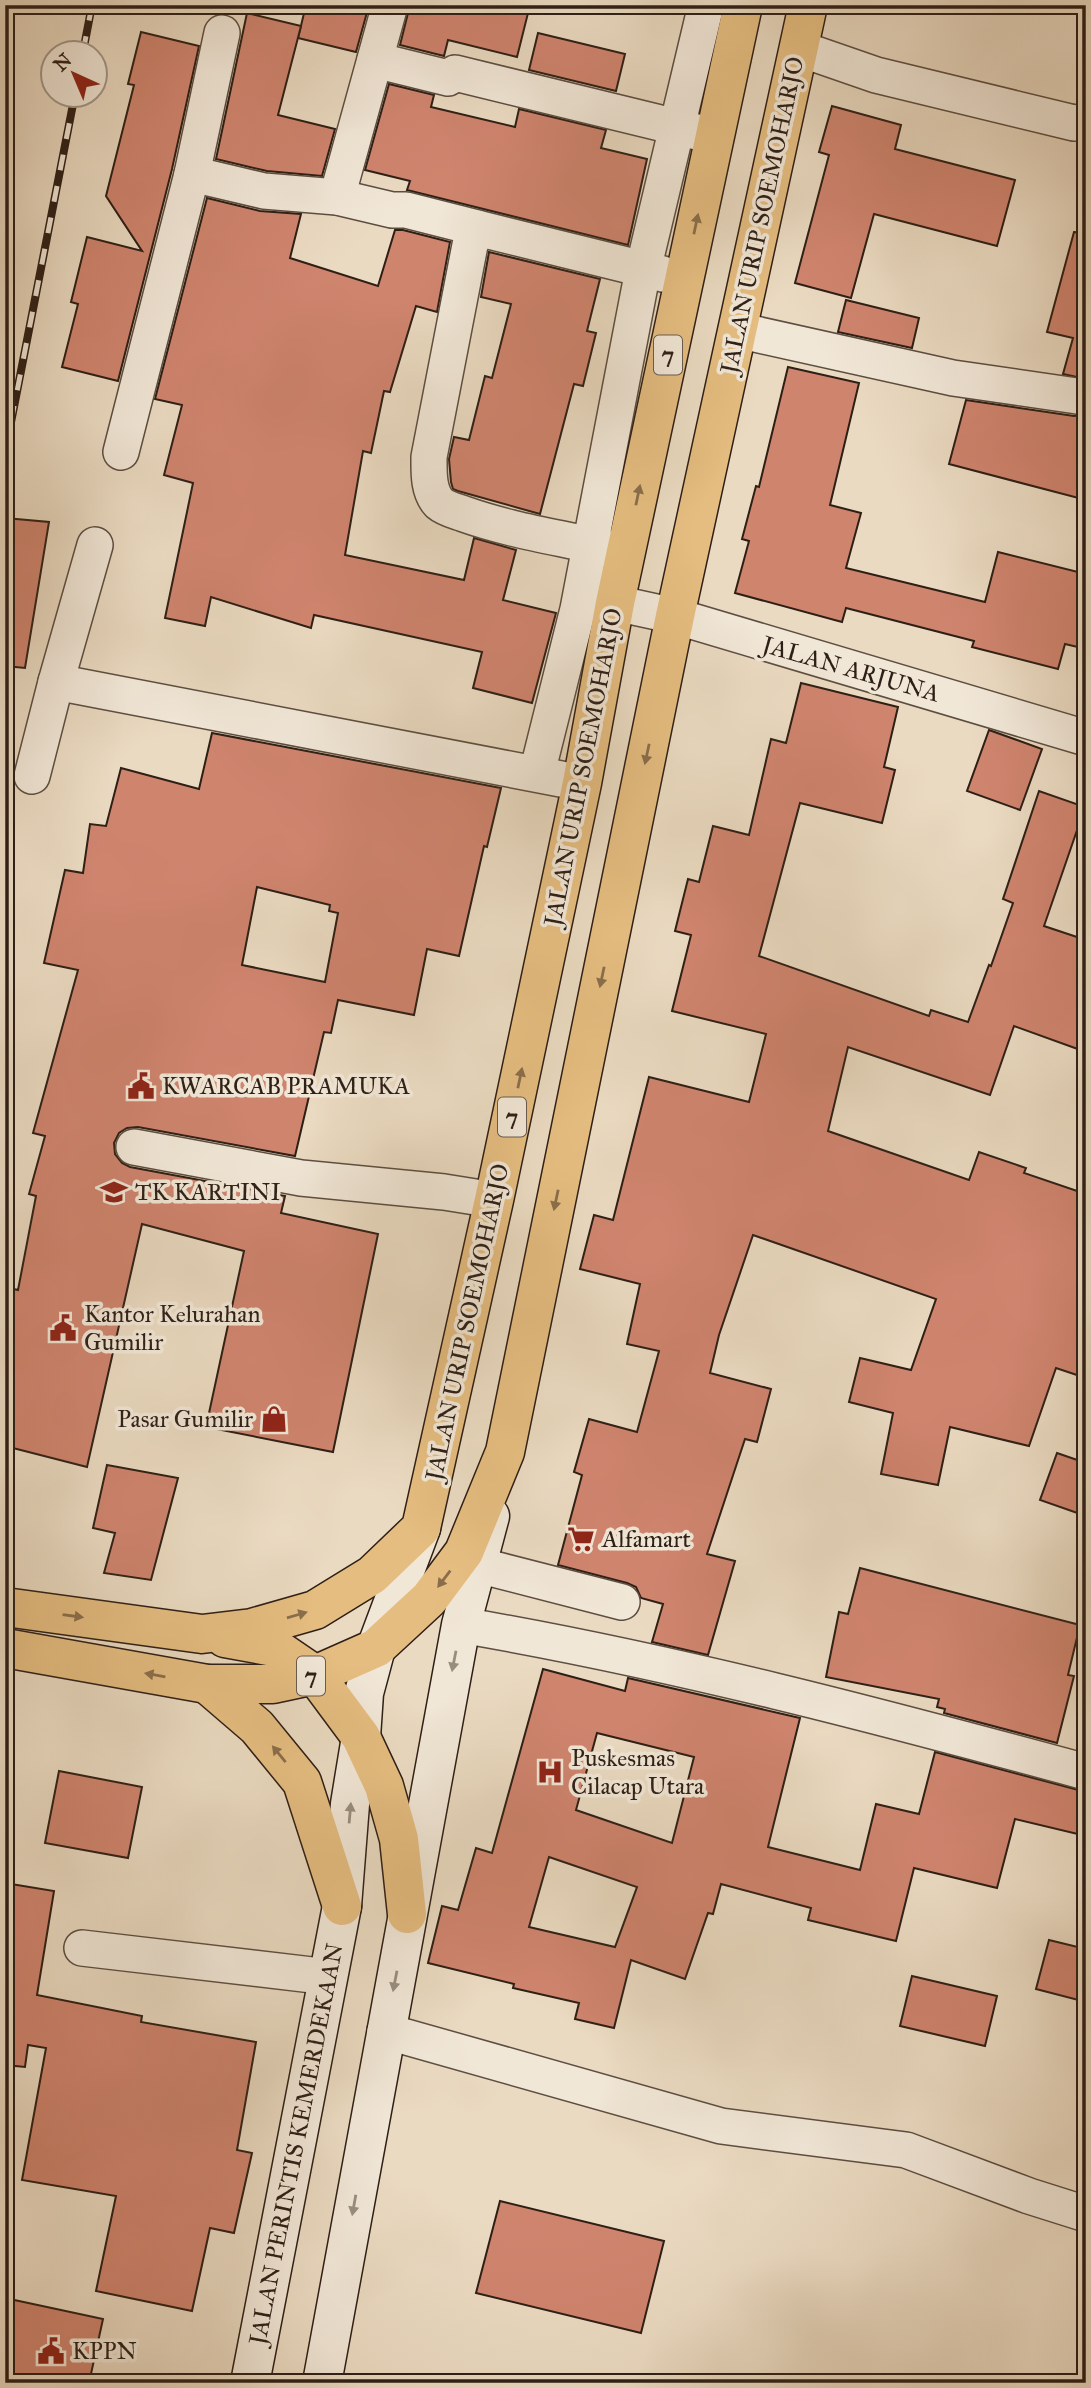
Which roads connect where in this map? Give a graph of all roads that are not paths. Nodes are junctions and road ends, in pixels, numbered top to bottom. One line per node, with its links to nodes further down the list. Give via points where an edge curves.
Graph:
1 (390, 5): 8 (street)
2 (706, 5): 10 (street)
3 (743, 5): 11 (highway, JALAN URIP SOEMOHARJO / 7)
4 (807, 5): 7 (highway, JALAN URIP SOEMOHARJO / 7)
5 (822, 5): 7 (street)
6 (222, 33): 12 (street)
7 (805, 50): 9 (street, via 876,75 1074,123); 17 (highway, JALAN URIP SOEMOHARJO / 7)
8 (375, 61): 10 (street, via 448,78 455,74); 13 (street)
9 (1086, 122)
10 (677, 128): 11 (street); 15 (street)
11 (715, 135): 16 (highway, JALAN URIP SOEMOHARJO / 7, one-way to 11)
12 (192, 174): 13 (street, via 264,191); 19 (street)
13 (337, 197): 14 (street)
14 (477, 228): 15 (street); 21 (street, via 429,457 433,494 445,507 488,523)
15 (643, 270): 16 (street); 21 (street)
16 (685, 278): 21 (highway, JALAN URIP SOEMOHARJO / 7, one-way to 16)
17 (745, 332): 18 (street, via 953,378); 23 (highway, JALAN URIP SOEMOHARJO / 7)
18 (1077, 396)
19 (121, 452)
20 (95, 545): 24 (street)
21 (607, 549): 22 (highway, JALAN URIP SOEMOHARJO / 7); 26 (street, via 578,609)
22 (615, 603): 23 (street, JALAN ARJUNA); 28 (highway, JALAN URIP SOEMOHARJO / 7)
23 (682, 619): 25 (street, JALAN ARJUNA); 31 (highway, JALAN URIP SOEMOHARJO / 7, one-way to 31)
24 (56, 682): 26 (street); 27 (street)
25 (1086, 738)
26 (537, 773): 28 (street)
27 (32, 776)
28 (582, 783): 30 (highway, JALAN URIP SOEMOHARJO / 7, one-way to 28)
29 (134, 1147): 30 (street, via 301,1178)
30 (494, 1200): 32 (highway, JALAN URIP SOEMOHARJO / 7)
31 (505, 1452): 33 (main road); 39 (highway, 7, one-way to 39, via 464,1552 429,1599)
32 (421, 1528): 37 (highway, one-way to 32, via 252,1628 315,1610 372,1575); 39 (main road, JALAN PERINTIS KEMERDEKAAN)
33 (478, 1565): 34 (street); 36 (main road)
34 (622, 1602)
35 (5, 1607): 37 (highway, one-way to 37)
36 (461, 1625): 43 (street, via 568,1643 820,1700); 45 (main road, one-way to 45)
37 (202, 1634): 40 (highway, via 274,1647)
38 (5, 1648): 41 (highway, 7, one-way to 38)
39 (376, 1648): 40 (highway, 7); 42 (main road, JALAN PERINTIS KEMERDEKAAN, via 364,1693)
40 (314, 1675): 41 (highway, 7, via 274,1684); 42 (highway)
41 (207, 1684): 44 (highway, one-way to 41, via 302,1782 257,1727)
42 (361, 1737): 44 (main road, JALAN PERINTIS KEMERDEKAAN, one-way to 42); 45 (highway, via 384,1786 399,1839)
43 (1086, 1772)
44 (342, 1906): 47 (main road, JALAN PERINTIS KEMERDEKAAN)
45 (407, 1914): 48 (main road, one-way to 48)
46 (82, 1948): 47 (street)
47 (328, 1977): 50 (main road, JALAN PERINTIS KEMERDEKAAN)
48 (385, 2031): 49 (street, via 721,2126 906,2150); 51 (main road, one-way to 51)
49 (1086, 2214)
50 (250, 2383)
51 (322, 2383)

